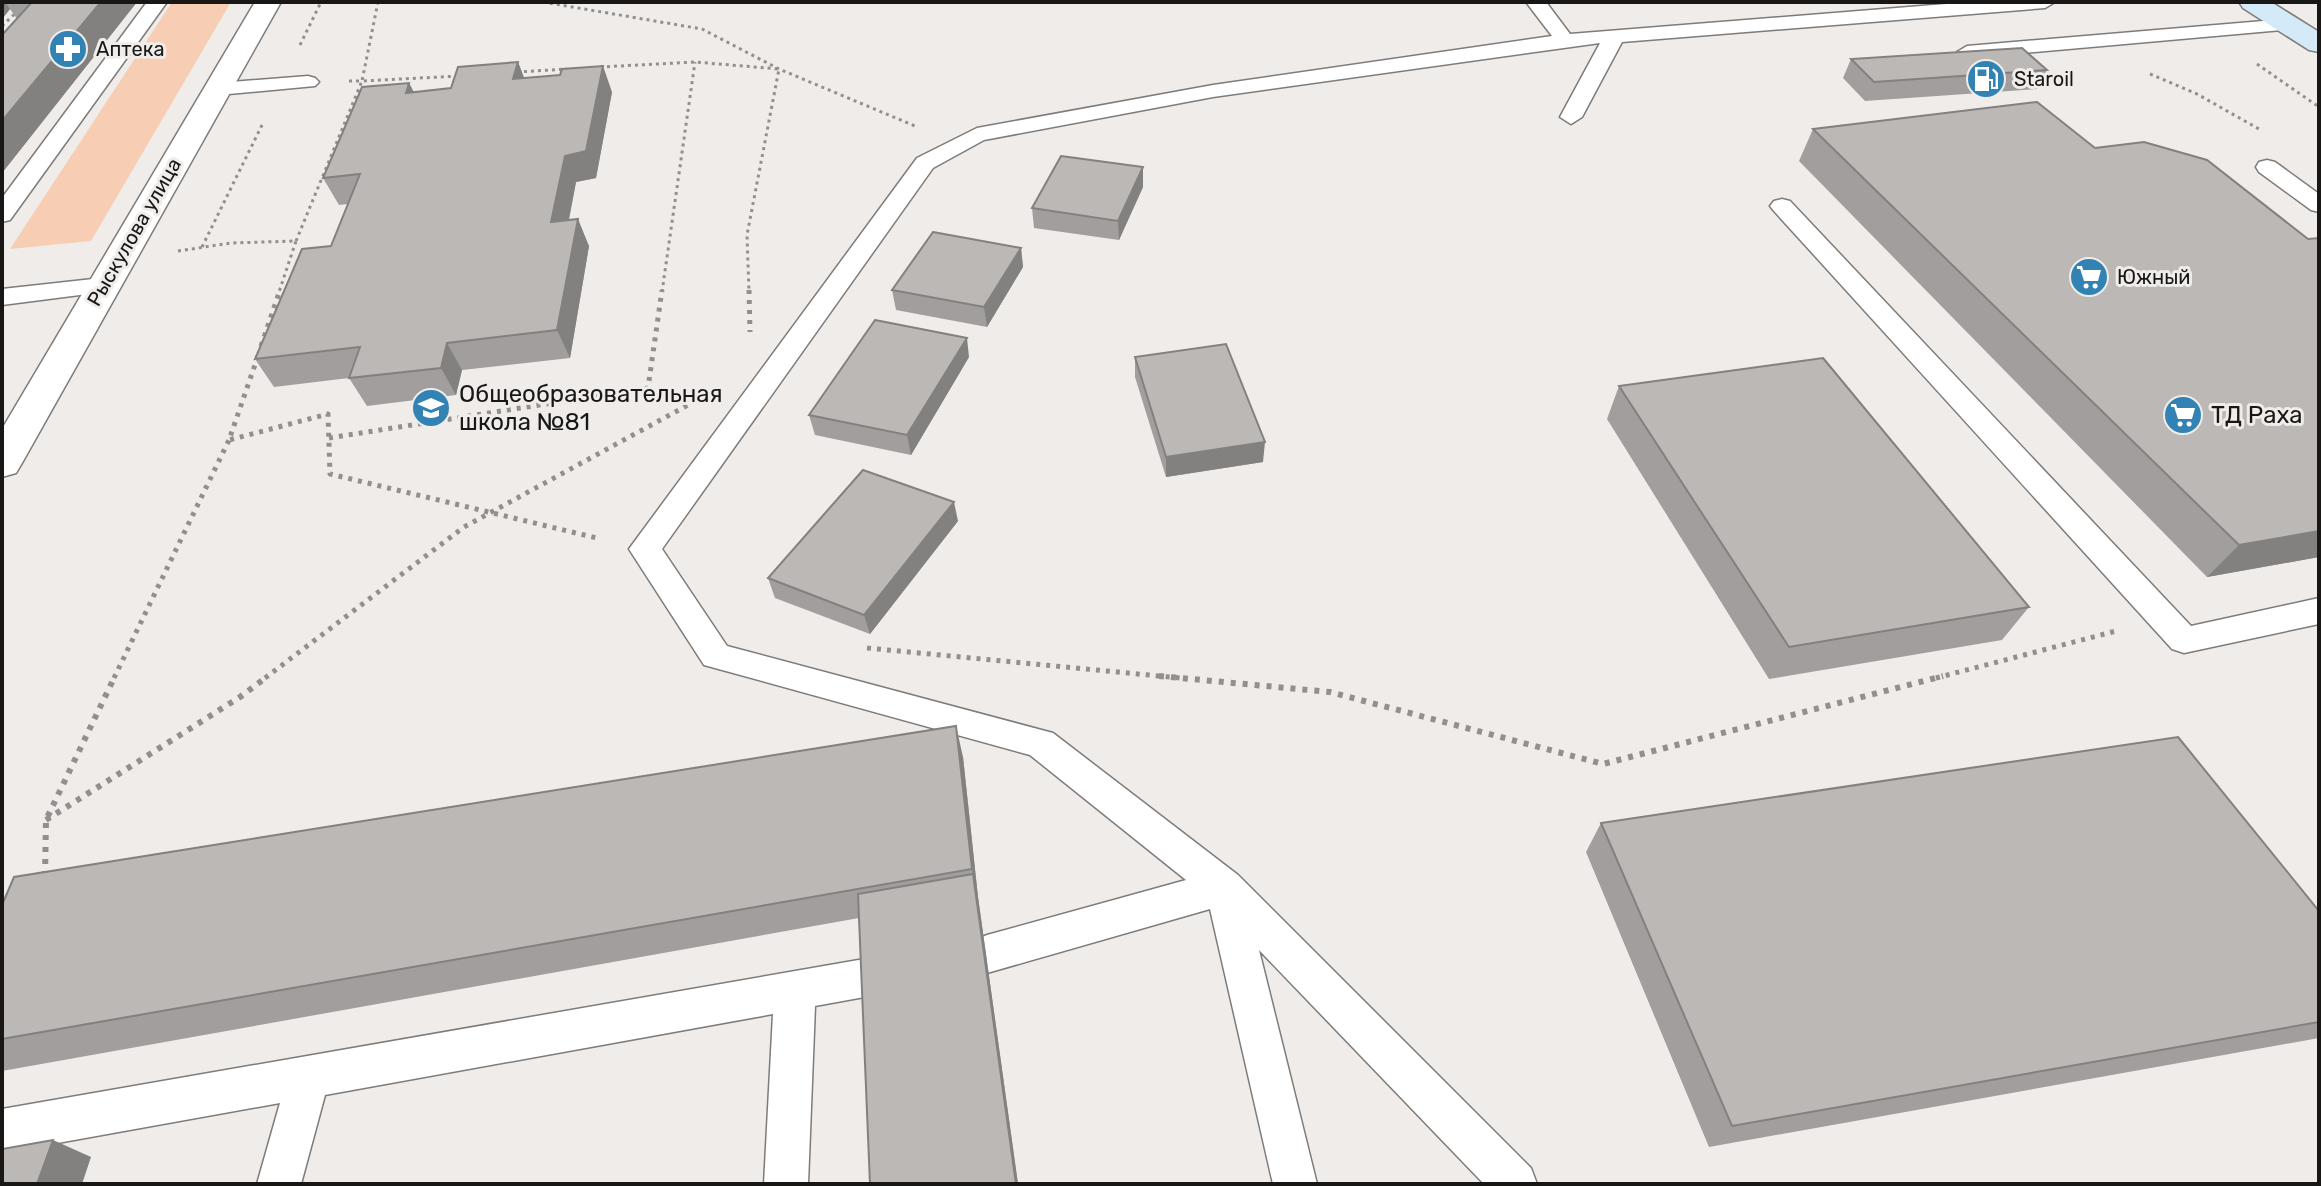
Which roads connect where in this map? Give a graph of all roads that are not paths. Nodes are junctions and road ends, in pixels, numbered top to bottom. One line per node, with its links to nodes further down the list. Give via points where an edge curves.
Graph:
1 (157, 2): 17 (lane)
2 (268, 2): 12 (street, Рыскулова улица)
3 (1536, 2): 8 (lane)
4 (2045, 2): 7 (lane)
5 (2252, 2): 6 (main road)
6 (2287, 25): 9 (main road); 10 (lane)
7 (1615, 35): 8 (lane); 13 (lane)
8 (1565, 40): 22 (lane, via 1213,91 977,135 925,163 645,549 716,656 1041,743)
9 (2319, 44)
10 (1943, 54)
11 (308, 82): 12 (lane)
12 (218, 89): 18 (street, Рыскулова улица)
13 (1571, 117)
14 (2267, 167): 15 (lane)
15 (2319, 205)
16 (1782, 206): 21 (lane, via 2184,640)
17 (2, 215)
18 (102, 286): 19 (lane); 20 (street, Рыскулова улица)
19 (2, 297)
20 (2, 463)
21 (2319, 611)
22 (1224, 887): 23 (lane); 30 (lane); 31 (lane)
23 (987, 954)
24 (870, 977): 25 (lane)
25 (795, 989): 26 (lane); 29 (lane)
26 (308, 1078): 27 (lane); 28 (lane)
27 (2, 1131)
28 (279, 1184)
29 (786, 1184)
30 (1295, 1184)
31 (1515, 1184)

